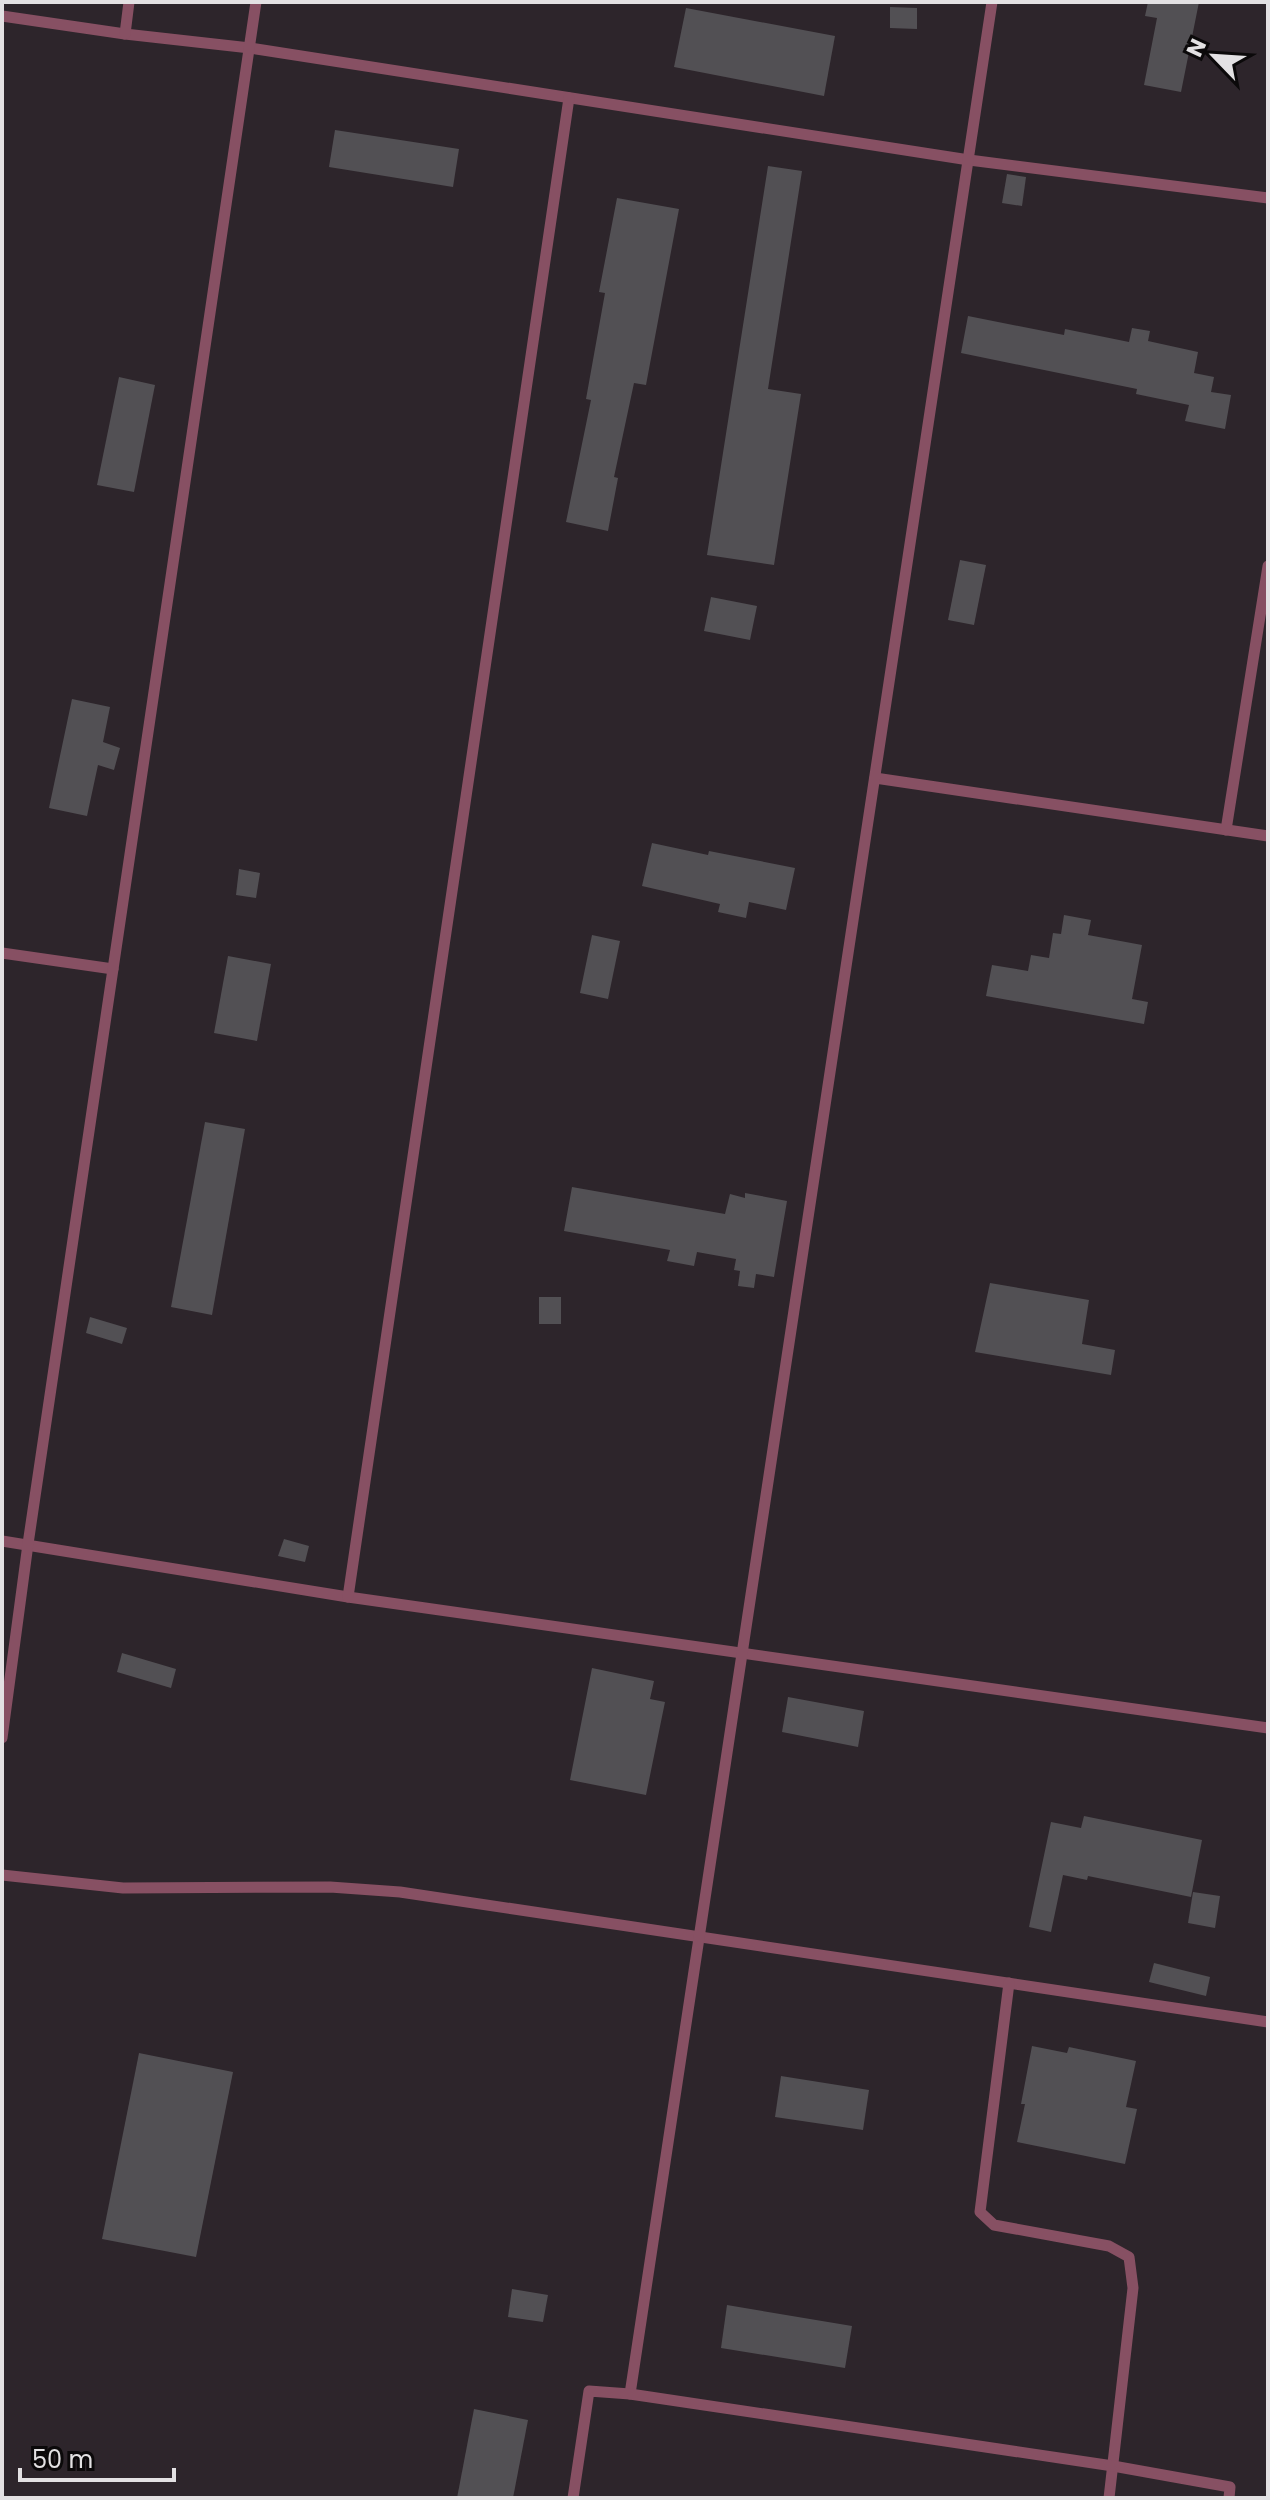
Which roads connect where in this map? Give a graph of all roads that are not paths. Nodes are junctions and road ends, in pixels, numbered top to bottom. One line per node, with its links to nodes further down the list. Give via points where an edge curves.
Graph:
1 (129, 2): 5 (lane)
2 (256, 2): 6 (lane)
3 (992, 2): 8 (lane)
4 (2, 16): 5 (lane)
5 (125, 34): 6 (lane)
6 (250, 48): 7 (lane); 15 (lane)
7 (569, 98): 8 (lane); 18 (lane)
8 (969, 160): 9 (lane); 11 (lane)
9 (1268, 198)
10 (1268, 566): 12 (lane)
11 (875, 778): 12 (lane); 19 (lane)
12 (1226, 830): 13 (lane)
13 (1268, 836)
14 (2, 953): 15 (lane)
15 (113, 969): 17 (lane)
16 (2, 1541): 17 (lane)
17 (28, 1544): 18 (lane); 21 (lane)
18 (348, 1597): 19 (lane)
19 (742, 1654): 20 (lane); 23 (lane)
20 (1268, 1728)
21 (2, 1738)
22 (2, 1875): 23 (lane, via 123,1888 400,1892)
23 (698, 1935): 24 (lane); 26 (lane)
24 (1009, 1983): 25 (lane); 27 (lane, via 980,2212 994,2225 1109,2246 1129,2257 1133,2288)
25 (1268, 2022)
26 (630, 2394): 27 (lane); 28 (lane, via 589,2391)
27 (1113, 2466): 29 (lane); 30 (lane, via 1230,2487)
28 (573, 2498)
29 (1109, 2498)
30 (1229, 2498)

